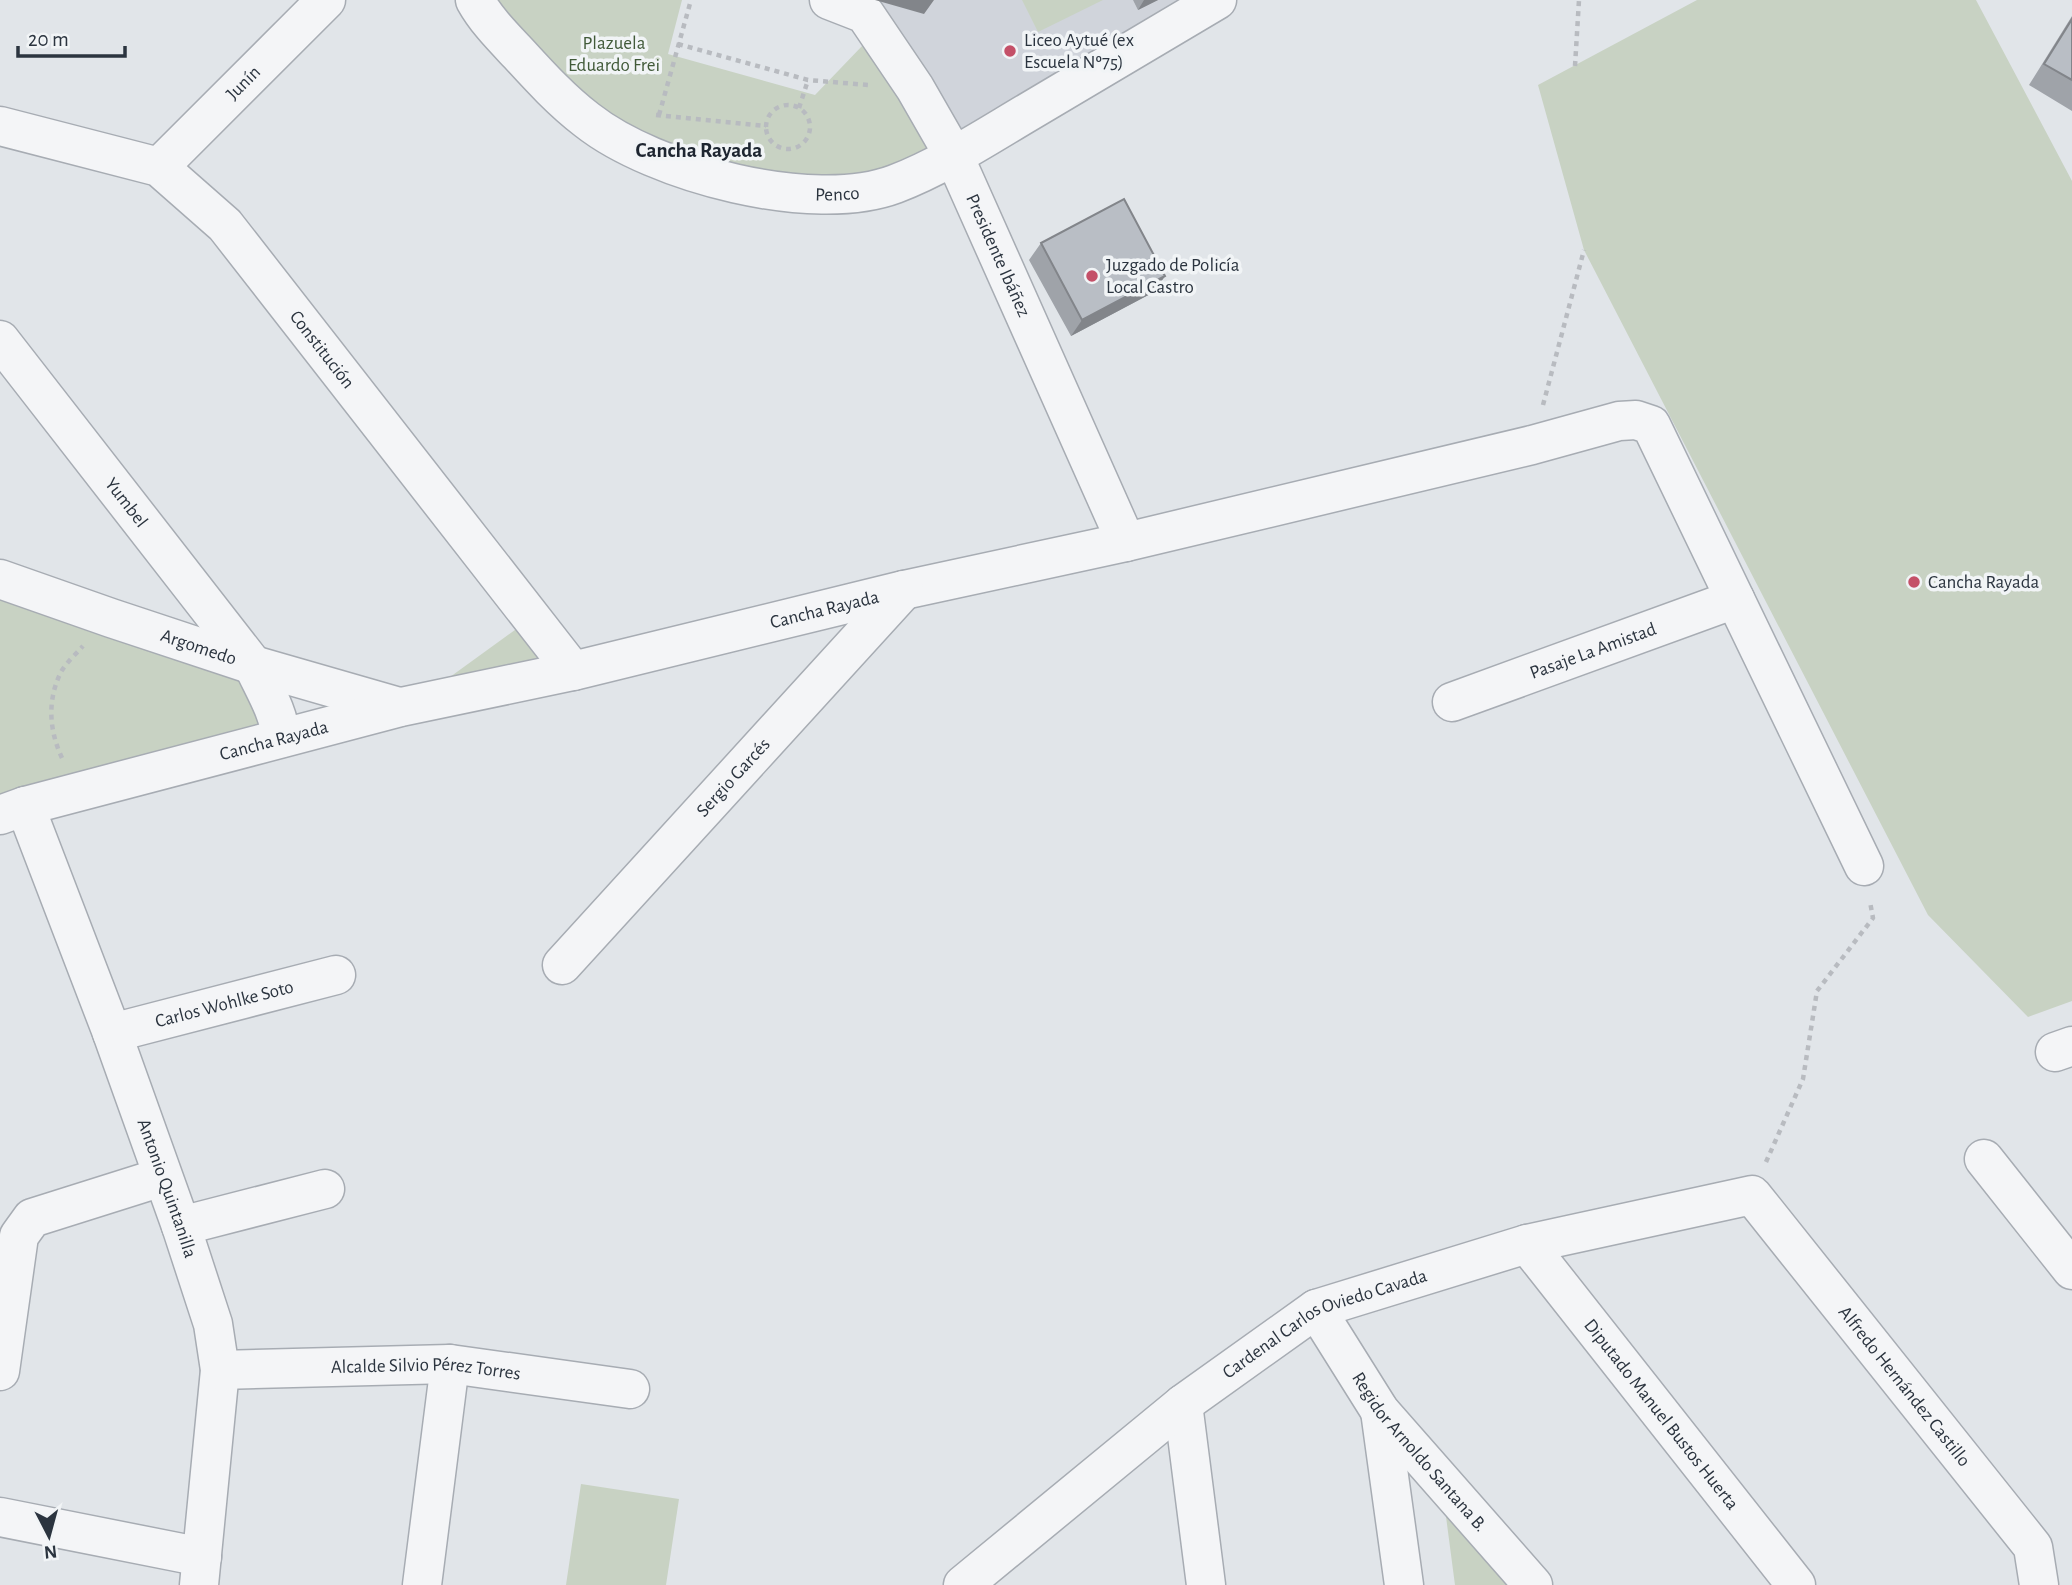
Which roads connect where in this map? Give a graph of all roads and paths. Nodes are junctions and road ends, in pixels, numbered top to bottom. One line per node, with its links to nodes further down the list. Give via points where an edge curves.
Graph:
1 (326, 0): 17 (street, Junín)
2 (475, 0): 16 (street, Penco, via 521,56 587,121 646,155 686,170 783,193 852,194 893,185)
3 (691, 0): 7 (path)
4 (829, 0): 10 (street, Presidente Ibáñez, via 865,14)
5 (1217, 0): 16 (street, Penco)
6 (1579, 0): 8 (path)
7 (678, 44): 9 (path); 13 (path)
8 (1575, 66)
9 (808, 80): 10 (path); 11 (path)
10 (915, 88): 16 (street, Presidente Ibáñez)
11 (799, 108): 15 (path, via 781,107 771,114); 15 (path, via 810,126 801,145 779,147 769,138)
12 (646, 114): 13 (path)
13 (659, 115): 15 (path)
14 (0, 126): 17 (street, Constitución)
15 (766, 126)
16 (954, 156): 21 (street, Presidente Ibáñez)
17 (159, 167): 27 (street, Constitución, via 225,225)
18 (1584, 250): 20 (path)
19 (0, 340): 26 (street, Yumbel)
20 (1532, 444): 21 (street, Cancha Rayada); 24 (street, Cancha Rayada, via 1619,421 1651,425)
21 (1126, 542): 23 (street, Cancha Rayada)
22 (0, 579): 25 (street, Argomedo)
23 (904, 590): 27 (street, Cancha Rayada); 34 (street, Sergio Garcés)
24 (1735, 599): 28 (street, Pasaje La Amistad); 33 (street)
25 (111, 618): 26 (street, Argomedo); 31 (path, via 61,671 50,707 61,757)
26 (253, 665): 29 (street, Argomedo); 30 (street, Yumbel, via 275,709)
27 (573, 671): 29 (street, Cancha Rayada)
28 (1452, 702)
29 (401, 707): 30 (street, Cancha Rayada)
30 (281, 738): 31 (street, Cancha Rayada)
31 (93, 789): 32 (street, Cancha Rayada)
32 (13, 811): 36 (street, Antonio Quintanilla)
33 (1864, 866): 40 (path, via 1873,918 1817,991 1803,1079)
34 (562, 965)
35 (335, 975): 36 (street, Carlos Wohlke Soto)
36 (112, 1033): 38 (street, Antonio Quintanilla)
37 (1984, 1159): 43 (street)
38 (162, 1177): 41 (street, Antonio Quintanilla); 47 (street, via 32,1218 19,1236)
39 (325, 1189): 41 (street)
40 (1752, 1195): 42 (street, Cardenal Carlos Oviedo Cavada); 59 (street, Alfredo Hernández Castillo, via 2033,1547)
41 (181, 1226): 46 (street, Antonio Quintanilla, via 213,1324)
42 (1527, 1244): 44 (street, Cardenal Carlos Oviedo Cavada); 58 (street, Diputado Manuel Bustos Huerta)
43 (2072, 1269)
44 (1316, 1309): 49 (street, Cardenal Carlos Oviedo Cavada); 50 (street, Regidor Arnoldo Santana B.)
45 (450, 1364): 46 (street, Alcalde Silvio Pérez Torres); 48 (street, Alcalde Silvio Pérez Torres); 54 (street)
46 (220, 1370): 52 (street, Antonio Quintanilla)
47 (0, 1371)
48 (630, 1389)
49 (1183, 1404): 53 (street, Cardenal Carlos Oviedo Cavada); 55 (street)
50 (1380, 1411): 56 (street); 57 (street, Regidor Arnoldo Santana B.)
51 (0, 1517): 52 (street)
52 (201, 1571)
53 (983, 1577)
54 (422, 1585)
55 (1206, 1585)
56 (1404, 1585)
57 (1533, 1585)
58 (1796, 1585)
59 (2039, 1585)

